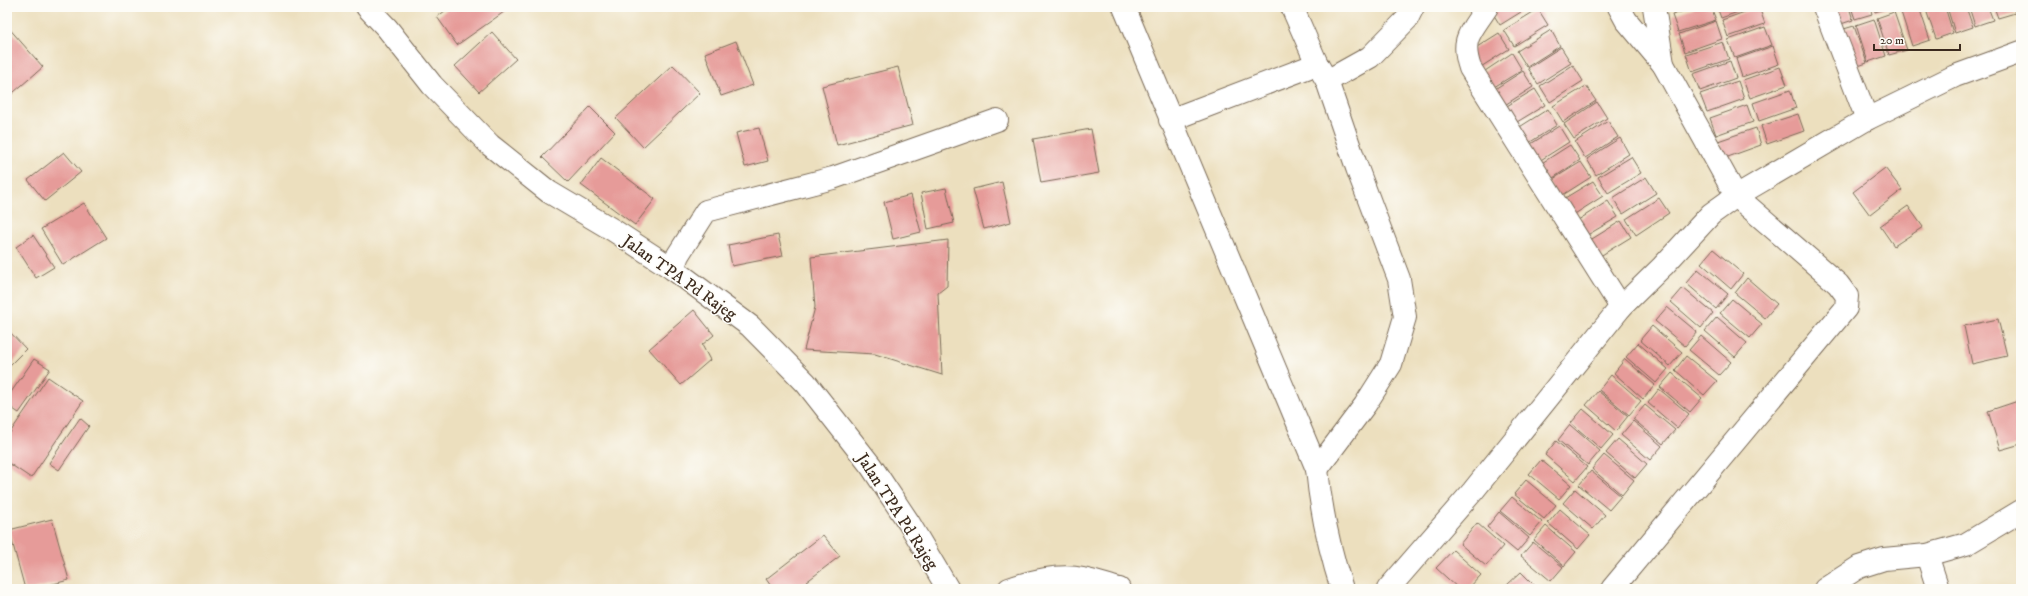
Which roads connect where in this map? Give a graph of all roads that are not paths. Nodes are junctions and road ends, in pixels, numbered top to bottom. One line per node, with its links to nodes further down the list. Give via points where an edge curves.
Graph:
1 (367, 7): 16 (street, Jalan TPA Pd Rajeg, via 432,85 490,144 550,192)
2 (1124, 7): 14 (street)
3 (1292, 7): 11 (street)
4 (1413, 7): 11 (street, via 1407,19 1370,57)
5 (1487, 7): 17 (street, via 1465,40 1470,68)
6 (1619, 7): 10 (street, via 1626,20)
7 (1654, 7): 10 (street)
8 (1824, 7): 12 (street)
9 (2021, 52): 12 (street, via 1955,76)
10 (1663, 64): 15 (street)
11 (1322, 73): 14 (street); 18 (street, via 1399,279 1405,317 1391,364 1365,405)
12 (1867, 119): 15 (street)
13 (997, 120): 16 (street, via 832,178 706,211 678,255)
14 (1170, 120): 18 (street)
15 (1736, 196): 17 (street, via 1711,214); 26 (street, via 1838,284 1847,296 1846,308)
16 (673, 269): 21 (street, Jalan TPA Pd Rajeg, via 750,326 806,383 871,466)
17 (1621, 307): 25 (street, via 1472,491)
18 (1317, 469): 24 (street, via 1321,511 1329,549)
19 (2021, 511): 20 (street, via 1966,544)
20 (1927, 555): 27 (street, via 1884,559 1859,567); 28 (street)
21 (948, 589)
22 (1009, 589): 23 (street, via 1060,577 1083,579)
23 (1119, 589)
24 (1342, 589)
25 (1388, 589)
26 (1612, 589)
27 (1826, 589)
28 (1938, 589)

